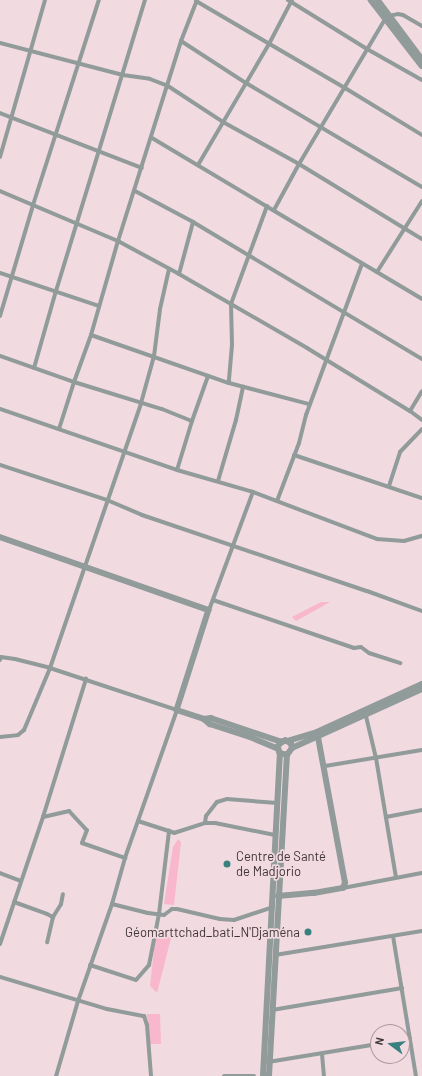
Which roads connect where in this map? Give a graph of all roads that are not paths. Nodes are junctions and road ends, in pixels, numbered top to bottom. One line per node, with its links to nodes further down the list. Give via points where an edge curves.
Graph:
1 (45, 0): 14 (street)
2 (99, 0): 16 (street)
3 (145, 0): 18 (street)
4 (196, 0): 10 (street); 12 (street)
5 (371, 0): 8 (street)
6 (378, 0): 8 (street)
7 (291, 1): 12 (street); 13 (street)
8 (387, 18): 9 (street, via 394,14 403,15); 13 (street); 15 (street); 17 (street)
9 (422, 26)
10 (181, 41): 20 (street); 21 (street)
11 (0, 44): 14 (street)
12 (269, 44): 20 (street); 22 (street)
13 (367, 49): 19 (street); 22 (street)
14 (30, 51): 16 (street); 24 (street)
15 (422, 59)
16 (78, 64): 18 (street); 27 (street)
17 (422, 66)
18 (123, 75): 21 (street, via 150,79); 30 (street)
19 (422, 80)
20 (246, 83): 25 (street); 26 (street)
21 (168, 86): 25 (street); 29 (street)
22 (345, 88): 26 (street); 28 (street)
23 (0, 113): 24 (street)
24 (11, 118): 27 (street); 31 (street)
25 (223, 122): 32 (street); 33 (street)
26 (322, 127): 32 (street); 35 (street)
27 (57, 135): 30 (street); 39 (street)
28 (422, 136)
29 (152, 138): 33 (street); 34 (street)
30 (99, 151): 34 (street); 43 (street)
31 (0, 156)
32 (299, 164): 41 (street); 44 (street)
33 (198, 165): 40 (street)
34 (142, 168): 37 (street)
35 (422, 187)
36 (0, 191): 39 (street)
37 (135, 191): 42 (street); 46 (street)
38 (422, 201): 44 (street)
39 (33, 206): 43 (street); 53 (street)
40 (267, 206): 41 (street); 47 (street)
41 (274, 210): 48 (street)
42 (193, 222): 47 (street); 52 (street)
43 (77, 225): 46 (street); 54 (street)
44 (404, 229): 45 (street); 50 (street)
45 (422, 239)
46 (118, 241): 49 (street); 57 (street)
47 (247, 256): 56 (street); 58 (street)
48 (362, 264): 50 (street); 58 (street)
49 (169, 268): 52 (street); 62 (street)
50 (377, 272): 55 (street)
51 (0, 273): 53 (street)
52 (179, 274): 56 (street)
53 (12, 277): 54 (street); 59 (street)
54 (56, 291): 57 (street); 65 (street)
55 (422, 299)
56 (231, 304): 64 (street); 68 (street, via 232,345)
57 (99, 306): 60 (street)
58 (343, 313): 63 (street); 64 (street)
59 (0, 316)
60 (92, 335): 62 (street); 67 (street)
61 (0, 356): 65 (street)
62 (154, 356): 66 (street); 71 (street)
63 (422, 359)
64 (326, 361): 72 (street); 74 (street)
65 (34, 368): 67 (street)
66 (208, 376): 68 (street); 76 (street)
67 (74, 382): 71 (street); 77 (street)
68 (229, 383): 69 (street)
69 (243, 388): 72 (street); 83 (street)
70 (422, 391): 74 (street)
71 (141, 403): 76 (street, via 162,408); 79 (street)
72 (310, 404): 80 (street)
73 (0, 409): 77 (street)
74 (410, 411): 75 (street)
75 (422, 420)
76 (192, 421): 82 (street)
77 (59, 429): 79 (street)
78 (422, 429): 84 (street, via 400,452)
79 (124, 451): 82 (street); 87 (street)
80 (294, 455): 84 (street); 88 (street)
81 (0, 465): 87 (street)
82 (177, 470): 83 (street)
83 (218, 481): 85 (street)
84 (389, 486): 86 (street)
85 (253, 492): 88 (street); 91 (street)
86 (422, 498)
87 (107, 500): 91 (street, via 142,515); 92 (street)
88 (277, 501): 89 (street, via 377,539 404,541)
89 (422, 536)
90 (0, 537): 92 (street)
91 (233, 546): 93 (street); 95 (street)
92 (86, 566): 94 (street); 98 (street)
93 (213, 600): 94 (street); 97 (street, via 354,648 362,647)
94 (209, 610): 102 (street)
95 (422, 611)
96 (0, 660): 98 (street, via 2,657 15,659)
97 (400, 663)
98 (50, 668): 99 (street); 105 (street, via 24,730 18,736)
99 (86, 679): 102 (street); 116 (street)
100 (422, 684): 103 (street)
101 (422, 690): 103 (street)
102 (177, 710): 104 (street); 118 (street)
103 (365, 712): 106 (street); 107 (street); 112 (street)
104 (204, 719): 108 (street, via 211,718); 111 (street, via 210,724 248,736)
105 (0, 737)
106 (318, 737): 109 (street); 113 (street)
107 (288, 741): 108 (street); 109 (street)
108 (282, 742): 111 (street)
109 (292, 748): 111 (street)
110 (422, 750): 112 (street)
111 (282, 752): 114 (street); 129 (street)
112 (376, 758): 113 (street); 117 (street)
113 (325, 766): 127 (street, via 345,880)
114 (277, 803): 119 (street, via 227,799 217,802 206,816); 121 (street)
115 (422, 810): 117 (street)
116 (43, 817): 122 (street, via 69,811 87,830 82,843); 126 (street)
117 (386, 817): 125 (street)
118 (138, 821): 120 (street); 122 (street)
119 (205, 823): 120 (street, via 181,832); 121 (street)
120 (169, 831): 133 (street)
121 (275, 835): 132 (street)
122 (125, 858): 131 (street)
123 (0, 873): 126 (street)
124 (422, 873): 125 (street)
125 (396, 877): 127 (street)
126 (21, 881): 130 (street)
127 (343, 888): 129 (street)
128 (63, 894): 134 (street, via 61,904)
129 (278, 896): 139 (street)
130 (14, 902): 134 (street); 138 (street)
131 (112, 904): 133 (street); 140 (street)
132 (273, 907): 133 (street, via 234,920 177,908 164,915); 149 (street)
133 (159, 914): 140 (street, via 149,965 136,980)
134 (53, 917): 137 (street)
135 (422, 931): 136 (street)
136 (393, 936): 139 (street); 142 (street)
137 (47, 942)
138 (0, 944)
139 (275, 955): 144 (street)
140 (90, 965): 143 (street)
141 (0, 978): 143 (street)
142 (402, 988): 144 (street); 145 (street)
143 (78, 1001): 150 (street); 151 (street, via 144,1016)
144 (272, 1010): 149 (street)
145 (408, 1024)
146 (410, 1038): 157 (street)
147 (370, 1045): 148 (street)
148 (322, 1054): 149 (street); 156 (street)
149 (266, 1062): 154 (street); 155 (street)
150 (56, 1076)
151 (151, 1076)
152 (224, 1076): 153 (street)
153 (254, 1076)
154 (263, 1076)
155 (268, 1076)
156 (324, 1076)
157 (416, 1076)

